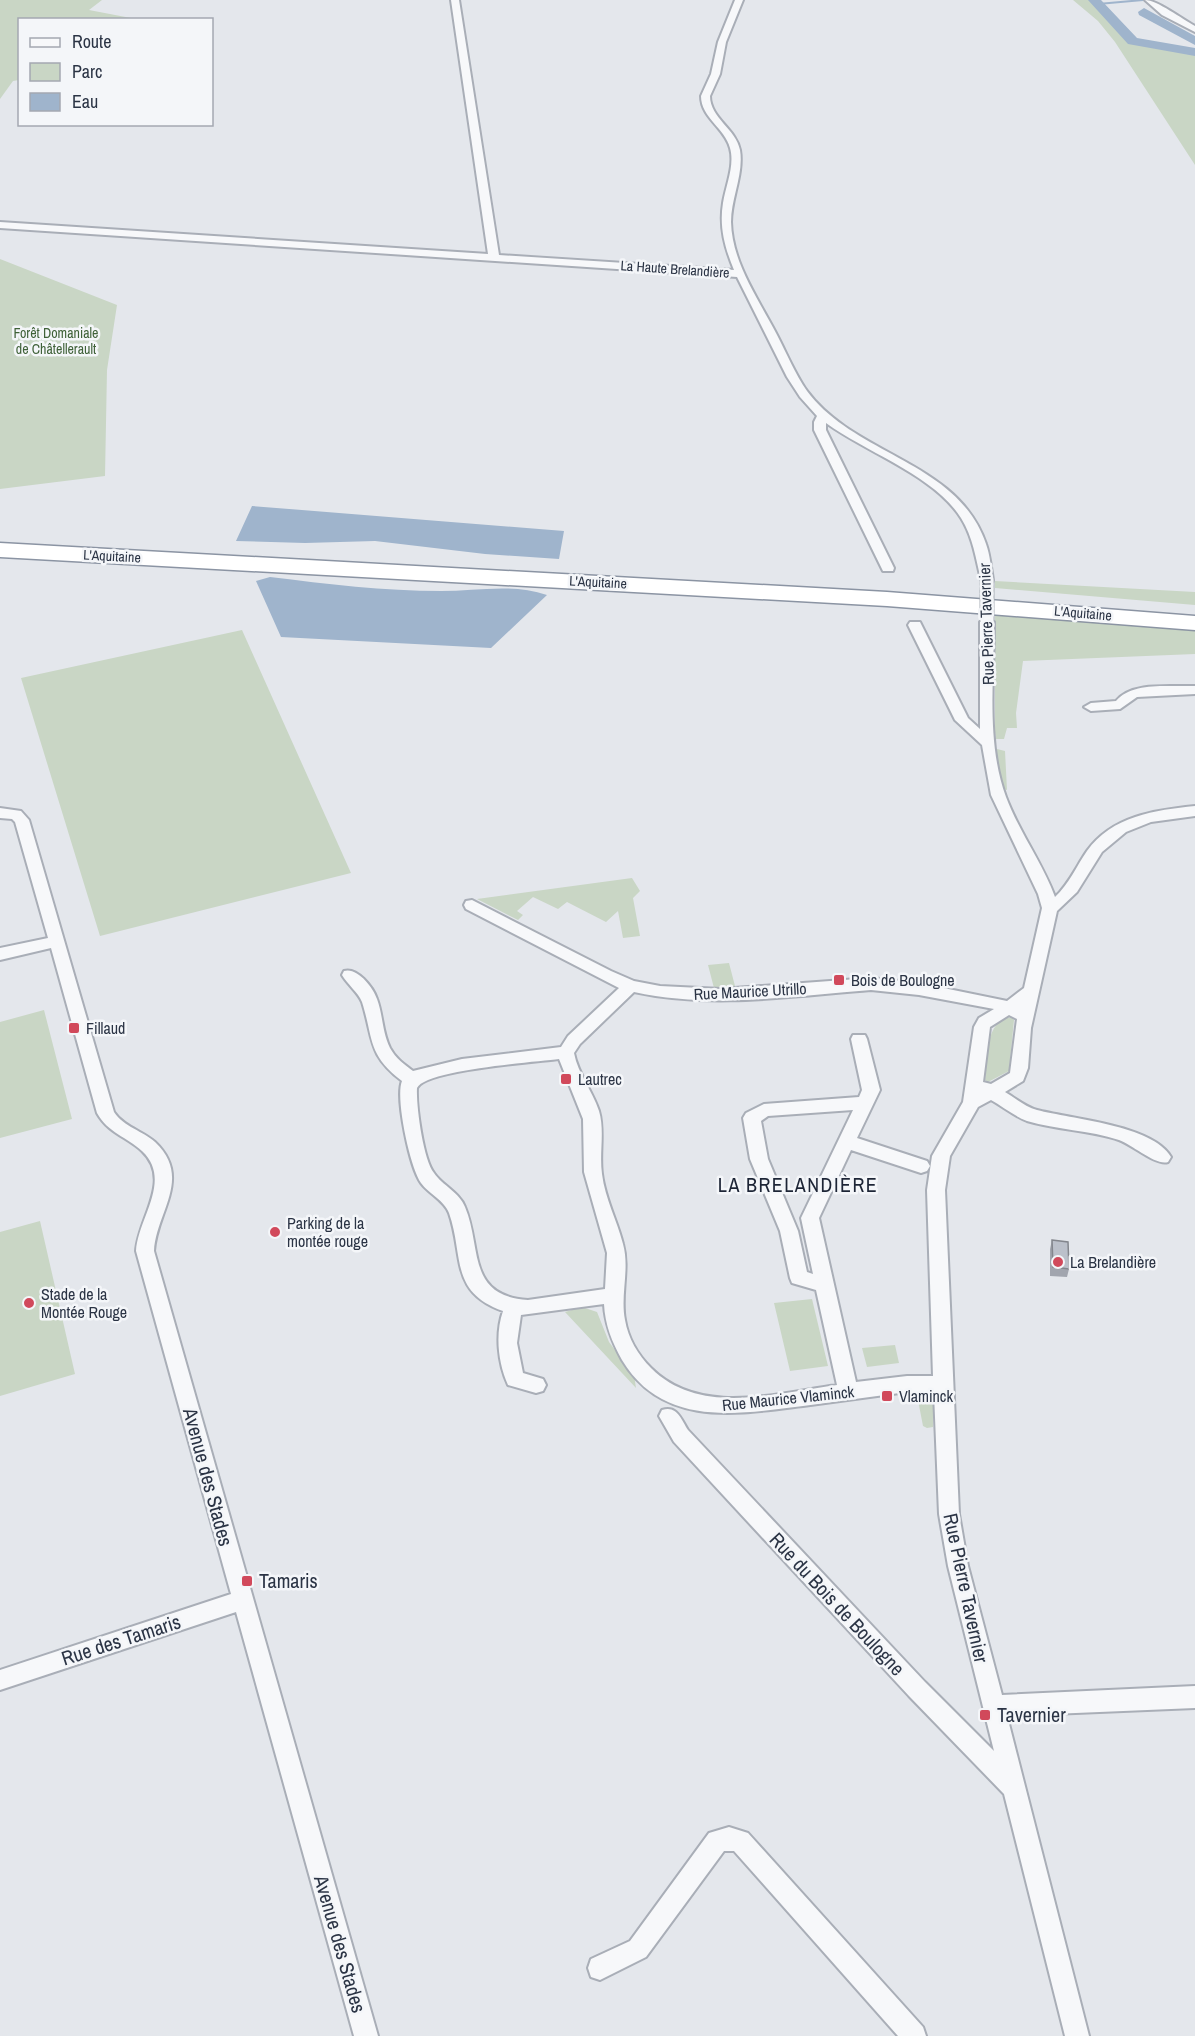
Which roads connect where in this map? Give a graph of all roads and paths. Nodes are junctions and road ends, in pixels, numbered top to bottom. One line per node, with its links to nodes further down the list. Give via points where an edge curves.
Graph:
1 (455, 0): 6 (street)
2 (739, 0): 7 (street, La Haute Brelandière, via 705,100 708,110 735,145 726,222)
3 (1149, 0): 4 (street)
4 (1195, 29)
5 (0, 225): 6 (street, La Haute Brelandière)
6 (494, 257): 7 (street, La Haute Brelandière)
7 (741, 274): 8 (street, Rue Pierre Tavernier, via 794,378)
8 (824, 415): 11 (street, via 820,430); 17 (street, Rue Pierre Tavernier, bridge, via 861,441 910,467 954,501 975,530 982,545 987,580)
9 (0, 539): 12 (highway, L'Aquitaine, via 832,584)
10 (0, 550): 13 (highway, L'Aquitaine, via 887,598)
11 (888, 568)
12 (1195, 611)
13 (1195, 623)
14 (915, 625): 17 (street, via 962,720)
15 (1195, 690): 16 (street, via 1136,693 1120,705)
16 (1091, 707)
17 (989, 744): 21 (street, Rue Pierre Tavernier, via 998,795)
18 (1195, 811): 21 (street, via 1146,816 1117,830 1090,858 1069,894)
19 (0, 813): 22 (street, Avenue des Stades, via 16,814 22,820)
20 (472, 905): 25 (street, Rue Maurice Utrillo)
21 (1050, 908): 26 (street)
22 (57, 941): 23 (street); 46 (street, Avenue des Stades, via 109,1120 143,1142 161,1169 162,1198 147,1229 145,1251)
23 (0, 954)
24 (351, 975): 31 (street, via 369,998 384,1053)
25 (632, 986): 27 (street, Rue Maurice Utrillo, via 660,992 721,995 871,984); 30 (street)
26 (1031, 991): 27 (street, Rue Pierre Tavernier); 28 (street)
27 (1009, 1007): 28 (street); 32 (street, Rue Pierre Tavernier, via 982,1027)
28 (1026, 1016): 33 (street, via 1017,1077)
29 (859, 1039): 35 (street, via 871,1090)
30 (566, 1052): 31 (street, via 435,1070); 40 (street, Rue Maurice Vlaminck, via 569,1070 592,1119 594,1178 616,1255 618,1281)
31 (412, 1079): 41 (street, via 408,1095 419,1162 428,1178 457,1208 466,1261 476,1281 496,1302)
32 (976, 1080): 33 (street, via 981,1087); 34 (street, Rue Pierre Tavernier)
33 (993, 1091): 34 (street); 37 (street, via 1030,1115 1121,1134)
34 (972, 1102): 43 (street, Rue Pierre Tavernier, via 941,1156 936,1190)
35 (865, 1103): 36 (street); 39 (street, via 764,1110 752,1118 759,1159 789,1232 799,1278)
36 (846, 1141): 38 (street); 39 (street, via 810,1218)
37 (1162, 1157)
38 (921, 1166)
39 (823, 1284): 44 (street)
40 (614, 1295): 41 (street); 44 (street, Rue Maurice Vlaminck, via 620,1339 630,1356 672,1395 711,1406 736,1406)
41 (514, 1308): 42 (street, via 506,1341 515,1379)
42 (536, 1385)
43 (943, 1385): 44 (street, Rue Maurice Vlaminck, via 907,1384); 49 (street, Rue Pierre Tavernier, via 952,1539)
44 (848, 1391)
45 (669, 1416): 50 (street, Rue du Bois de Boulogne, via 681,1436 713,1471)
46 (242, 1600): 47 (street, Rue des Tamaris); 52 (street, Avenue des Stades)
47 (0, 1680)
48 (1195, 1697): 49 (street)
49 (992, 1706): 50 (street, Rue Pierre Tavernier)
50 (1013, 1787): 54 (street, Rue Pierre Tavernier)
51 (600, 1968): 53 (street, via 638,1949 717,1841 740,1841)
52 (366, 2036)
53 (914, 2036)
54 (1077, 2036)

